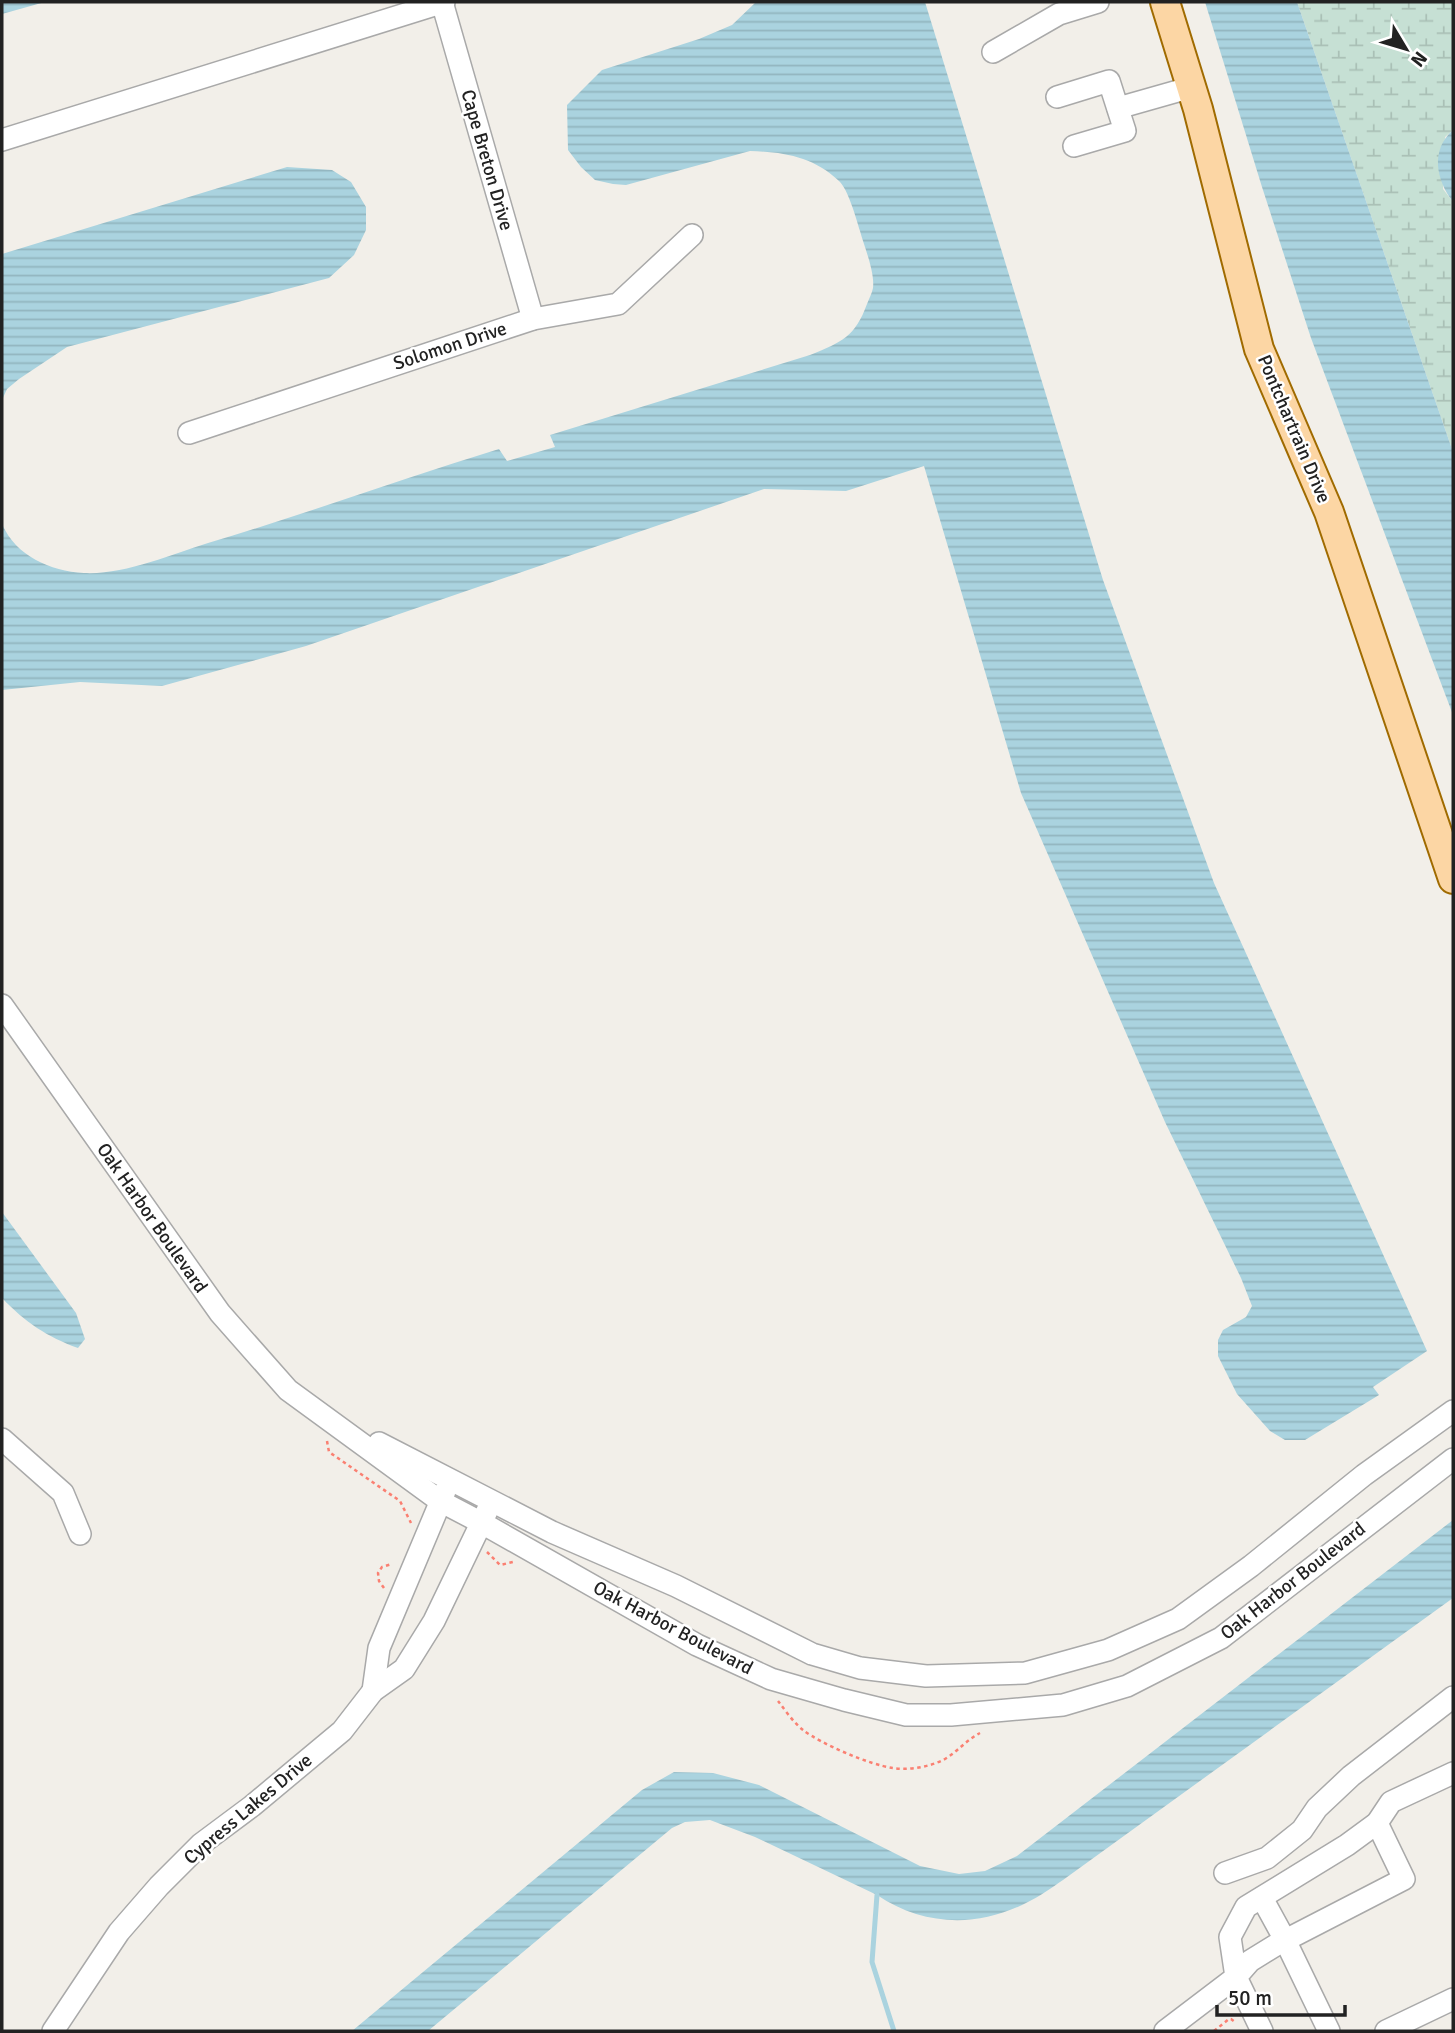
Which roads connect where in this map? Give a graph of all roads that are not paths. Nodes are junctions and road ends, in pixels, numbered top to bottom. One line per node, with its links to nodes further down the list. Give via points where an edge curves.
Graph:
1 (442, 2): 8 (street); 11 (street, Cape Breton Drive)
2 (1098, 2): 4 (street, via 1059,14)
3 (1165, 2): 5 (main road, Pontchartrain Drive)
4 (993, 52)
5 (1192, 87): 7 (street); 13 (main road, Pontchartrain Drive, via 1259,349 1329,512)
6 (1057, 97): 7 (street, via 1109,81)
7 (1118, 108): 9 (street, via 1125,131)
8 (2, 140)
9 (1074, 146)
10 (692, 235): 11 (street, Solomon Drive, via 618,304)
11 (533, 319): 12 (street, Solomon Drive)
12 (189, 433)
13 (1449, 859): 14 (main road, Pontchartrain Drive)
14 (1453, 879)
15 (2, 1005): 17 (street, Oak Harbor Boulevard, via 220,1312 288,1390)
16 (1453, 1411): 22 (street, Oak Harbor Boulevard, via 1178,1619 1108,1650 1025,1673 926,1676 860,1668 812,1654)
17 (322, 1414): 20 (street, Oak Harbor Boulevard); 21 (street, Oak Harbor Boulevard)
18 (2, 1439): 24 (street, via 63,1493)
19 (1453, 1459): 23 (street, Oak Harbor Boulevard, via 1221,1638 1127,1686 1063,1705 951,1715 906,1715 771,1679 697,1645)
20 (450, 1480): 21 (street, Cypress Lakes Drive); 22 (street, Oak Harbor Boulevard)
21 (440, 1501): 23 (street, Oak Harbor Boulevard); 25 (street, Cypress Lakes Drive, via 379,1648)
22 (492, 1501): 23 (street, Cypress Lakes Drive)
23 (482, 1523): 25 (street, Cypress Lakes Drive, via 404,1669)
24 (80, 1534)
25 (373, 1691): 34 (street, Cypress Lakes Drive, via 342,1731 201,1844 159,1886 120,1932)
26 (1453, 1697): 29 (street, via 1351,1776 1317,1808 1302,1830 1267,1858)
27 (1453, 1773): 28 (street, via 1391,1802)
28 (1377, 1823): 30 (street); 31 (street, via 1404,1879)
29 (1225, 1872)
30 (1262, 1898): 31 (street); 32 (street, via 1246,1907 1230,1937)
31 (1285, 1940): 32 (street, via 1250,1961); 37 (street)
32 (1236, 1977): 35 (street); 36 (street)
33 (1453, 1999): 38 (street)
34 (53, 2031)
35 (1165, 2031)
36 (1262, 2031)
37 (1329, 2031)
38 (1386, 2031)

